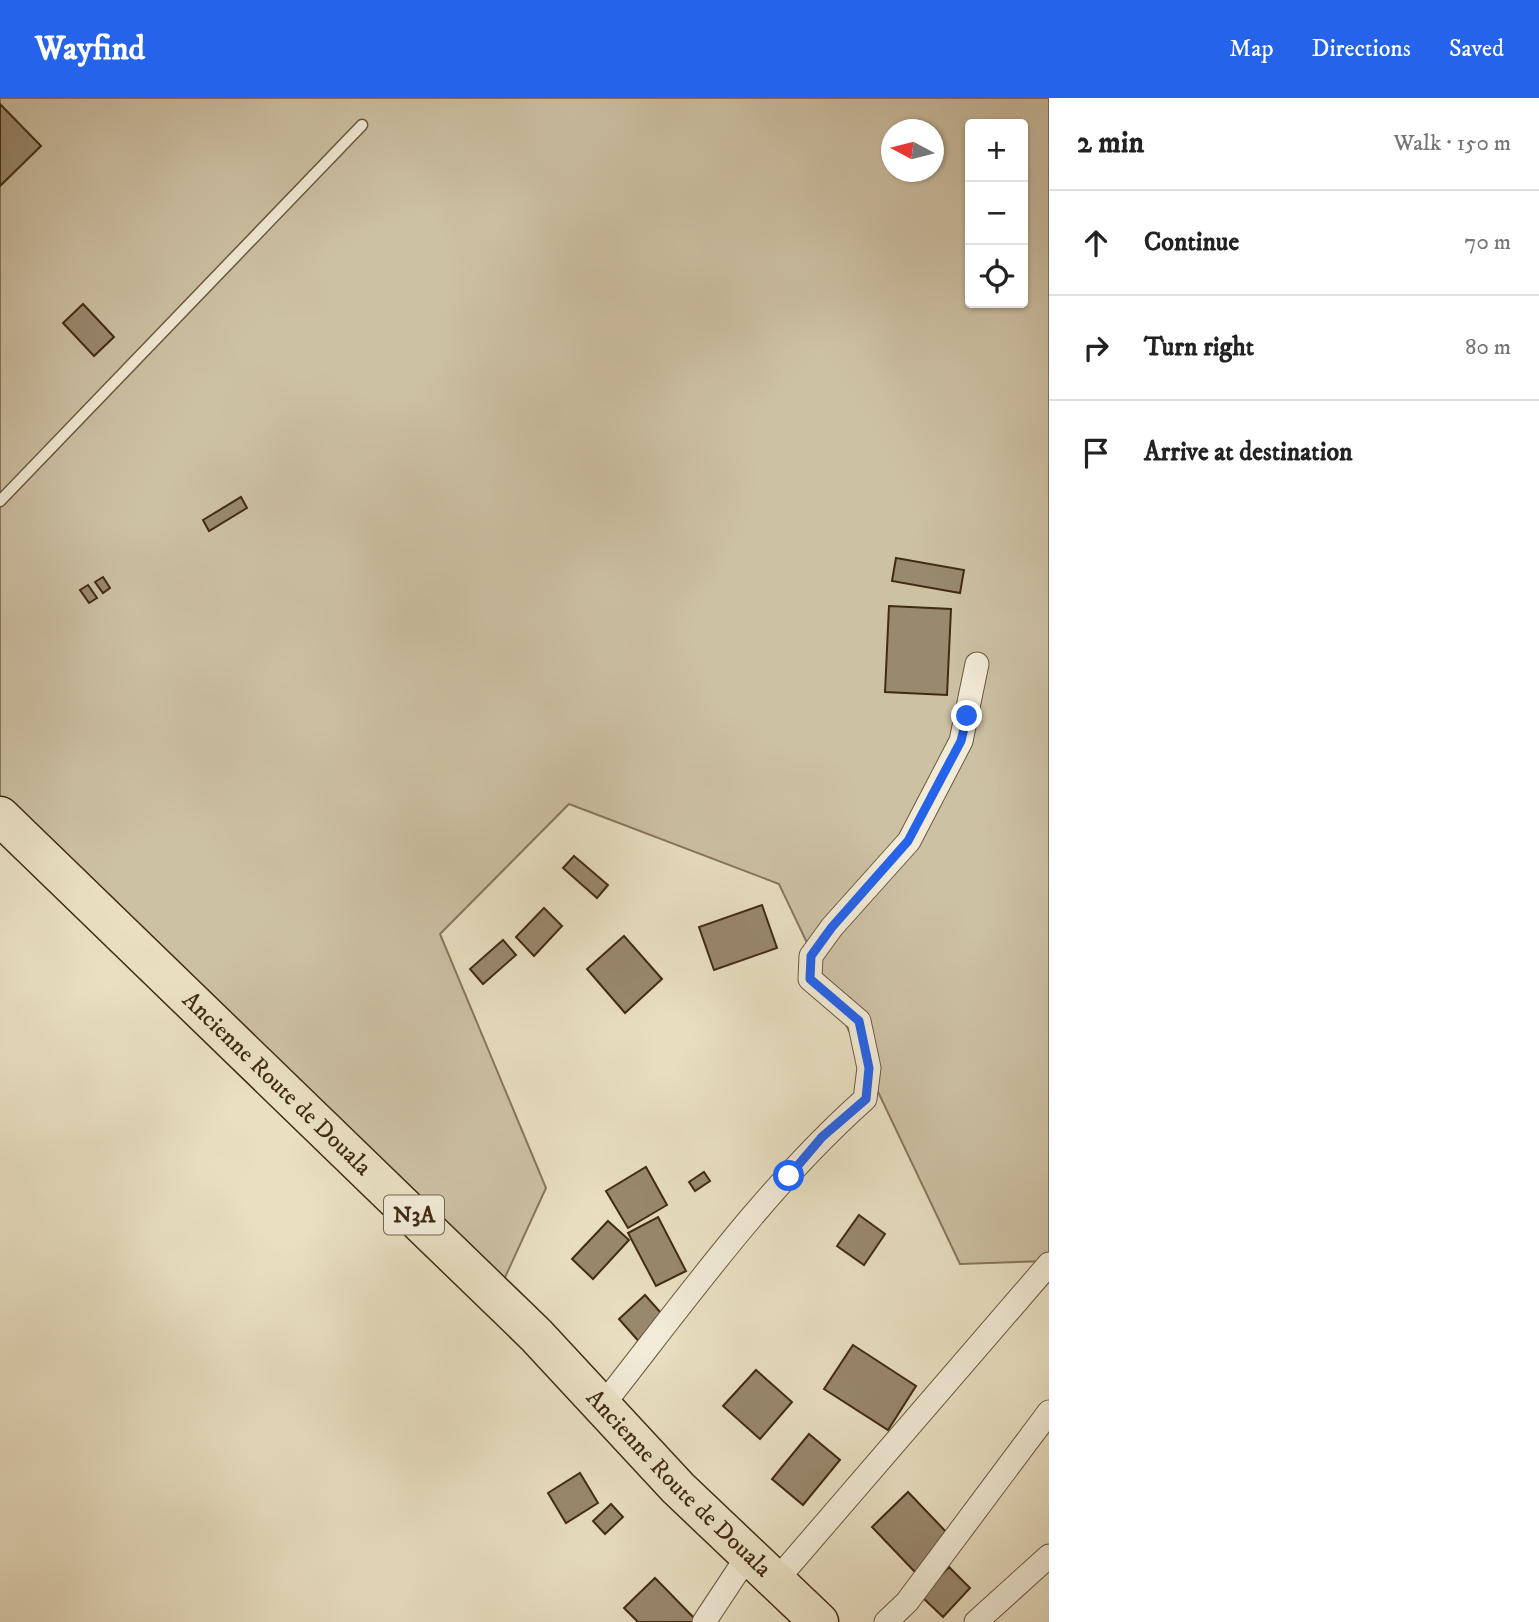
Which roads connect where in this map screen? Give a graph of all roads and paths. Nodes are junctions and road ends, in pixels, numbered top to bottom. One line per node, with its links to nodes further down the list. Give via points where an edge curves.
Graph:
1 (362, 125): 2 (lane)
2 (0, 501)
3 (977, 664): 6 (street, via 961,741 908,841 811,956 810,979 859,1021 869,1068 866,1099 822,1137 755,1214)
4 (0, 816): 6 (highway, Ancienne Route de Douala / N3A, via 347,1149 536,1335)
5 (1049, 1264): 10 (street)
6 (601, 1406): 9 (highway, Ancienne Route de Douala / N3A)
7 (1049, 1412): 13 (street, via 907,1602)
8 (1049, 1556): 14 (street)
9 (747, 1557): 10 (highway, Ancienne Route de Douala / N3A); 11 (street)
10 (775, 1583): 12 (highway, Ancienne Route de Douala / N3A)
11 (704, 1622)
12 (819, 1622)
13 (886, 1622)
14 (976, 1622)

